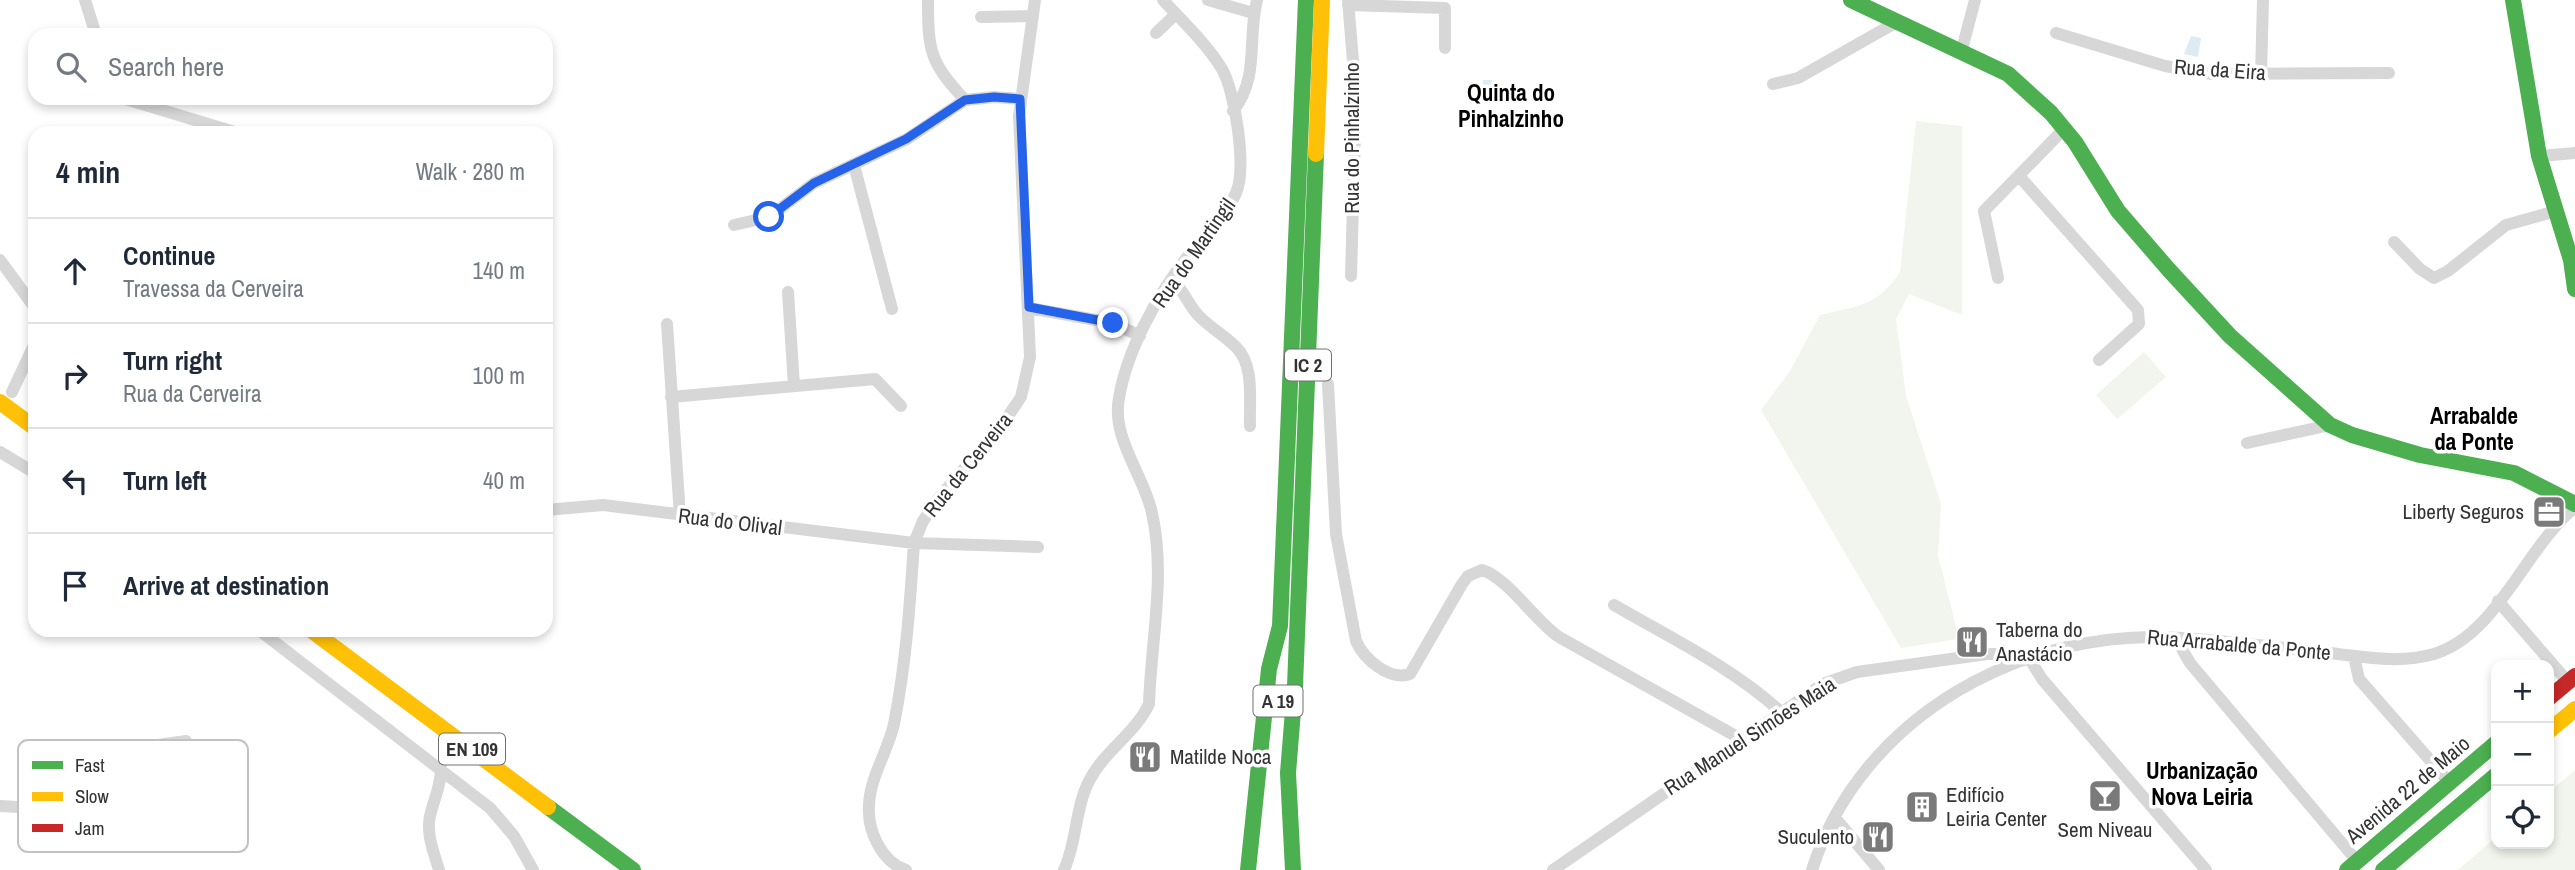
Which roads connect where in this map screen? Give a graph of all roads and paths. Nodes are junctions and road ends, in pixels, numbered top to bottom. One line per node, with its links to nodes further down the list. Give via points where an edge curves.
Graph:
1 (85, 0): 18 (street)
2 (928, 0): 27 (street, via 933,59)
3 (1035, 0): 15 (street, Rua da Cerveira)
4 (1163, 0): 14 (street, Rua do Martingil)
5 (1208, 0): 13 (street)
6 (1306, 0): 70 (main road, IC 2)
7 (1322, 0): 78 (main road, IC 2)
8 (1851, 0): 17 (main road)
9 (1975, 0): 22 (street)
10 (2263, 0): 24 (street)
11 (2513, 0): 33 (main road)
12 (1348, 2): 21 (street, via 1445,8); 40 (street, Rua do Pinhalzinho, via 1356,98)
13 (1255, 7): 29 (street, via 1252,72 1245,96)
14 (1176, 15): 19 (street); 29 (street, Rua do Martingil, via 1223,70)
15 (1032, 16): 16 (street); 26 (street, Rua da Cerveira)
16 (981, 17)
17 (1895, 23): 22 (main road); 25 (street, via 1798,78)
18 (94, 28)
19 (1156, 33)
20 (2056, 33): 24 (street, Rua da Eira, via 2165,66 2212,74)
21 (1445, 48)
22 (1961, 53): 31 (main road, via 2014,82)
23 (2389, 73): 24 (street, Rua da Eira)
24 (2261, 75)
25 (1773, 84)
26 (1020, 99): 27 (street); 46 (street, Rua da Cerveira)
27 (965, 100): 34 (street, via 906,139)
28 (143, 105): 30 (street)
29 (1233, 111): 42 (street, Rua do Martingil, via 1242,172 1236,193)
30 (204, 126)
31 (2065, 128): 35 (street); 58 (main road, via 2118,211 2169,270 2230,335)
32 (2575, 153): 33 (street)
33 (2539, 156): 36 (main road)
34 (854, 164): 37 (street, via 814,183 769,217); 47 (street)
35 (2019, 176): 41 (street, via 1984,211); 51 (street, via 2138,310 2139,324)
36 (2556, 211): 38 (street, via 2506,225 2434,278); 43 (main road)
37 (734, 225)
38 (2394, 242)
39 (0, 260): 45 (street)
40 (1351, 276)
41 (1998, 278)
42 (1171, 281): 49 (street, Rua do Martingil); 59 (street, via 1180,286 1208,326 1244,357 1249,373)
43 (2575, 289)
44 (788, 292): 53 (street)
45 (28, 298)
46 (1029, 307): 49 (street, via 1113,323); 66 (street, Rua da Cerveira, via 1030,357 1021,397 938,499 922,521)
47 (892, 309)
48 (667, 324): 55 (street)
49 (1140, 336): 96 (street, Rua do Martingil, via 1123,382 1118,414 1152,512 1156,544 1149,704 1088,781)
50 (28, 356): 54 (street)
51 (2099, 360)
52 (1328, 384): 83 (street, via 1336,534 1356,641 1365,656 1396,675 1410,674 1462,584 1482,570 1499,580 1559,637)
53 (794, 386): 55 (street); 56 (street, via 875,379)
54 (6, 397): 57 (main road)
55 (671, 397): 65 (street)
56 (901, 406)
57 (28, 421)
58 (2330, 425): 60 (street); 63 (main road, via 2420,455 2503,470)
59 (1250, 426)
60 (2247, 443)
61 (0, 452): 62 (street)
62 (28, 469)
63 (2575, 505): 68 (street, Rua Arrabalde da Ponte)
64 (553, 509): 65 (street, Rua do Olival, via 603,505)
65 (680, 516): 66 (street, Rua do Olival)
66 (914, 543): 67 (street, Rua do Olival); 95 (street, Rua da Cerveira, via 901,688 869,804 873,835 883,854)
67 (1038, 547)
68 (2498, 601): 75 (street, Rua Arrabalde da Ponte, via 2462,640 2436,653 2392,660); 77 (street)
69 (1614, 605): 81 (street, via 1742,681)
70 (1280, 626): 97 (main road, via 1269,668); 98 (main road, A 19, via 1277,748)
71 (268, 637): 85 (street)
72 (320, 637): 94 (main road, EN 109)
73 (2182, 638): 74 (street, Rua Arrabalde da Ponte, via 2119,637); 75 (street, Rua Arrabalde da Ponte); 91 (street, via 2190,663)
74 (2028, 656): 76 (street, Rua Arrabalde da Ponte); 104 (street, via 2042,679)
75 (2354, 656): 87 (street, via 2359,679)
76 (2007, 664): 81 (street, Rua Manuel Simões Maia, via 1995,654 1987,654 1857,672 1824,684); 90 (street, Rua Arrabalde da Ponte, via 1951,695 1898,736 1864,773)
77 (2572, 679): 79 (main road)
78 (1295, 686): 99 (main road, IC 2, via 1288,773); 100 (main road)
79 (2554, 694)
80 (2575, 709): 82 (main road)
81 (1781, 712): 83 (street, Rua Manuel Simões Maia)
82 (2554, 727)
83 (1741, 739): 101 (street, Rua Manuel Simões Maia)
84 (2491, 747): 87 (main road, Avenida 22 de Maio)
85 (441, 768): 92 (street, via 429,834); 93 (street, via 489,808 514,836)
86 (2491, 779): 105 (main road)
87 (2450, 783): 91 (main road, Avenida 22 de Maio)
88 (0, 806): 89 (street)
89 (18, 806)
90 (1835, 818): 102 (street, Rua Arrabalde da Ponte); 103 (street)
91 (2352, 865)
92 (439, 870)
93 (533, 870)
94 (633, 870)
95 (906, 870)
96 (1064, 870)
97 (1248, 870)
98 (1282, 870)
99 (1293, 870)
100 (1299, 870)
101 (1553, 870)
102 (1812, 870)
103 (1879, 870)
104 (2206, 870)
105 (2383, 870)

